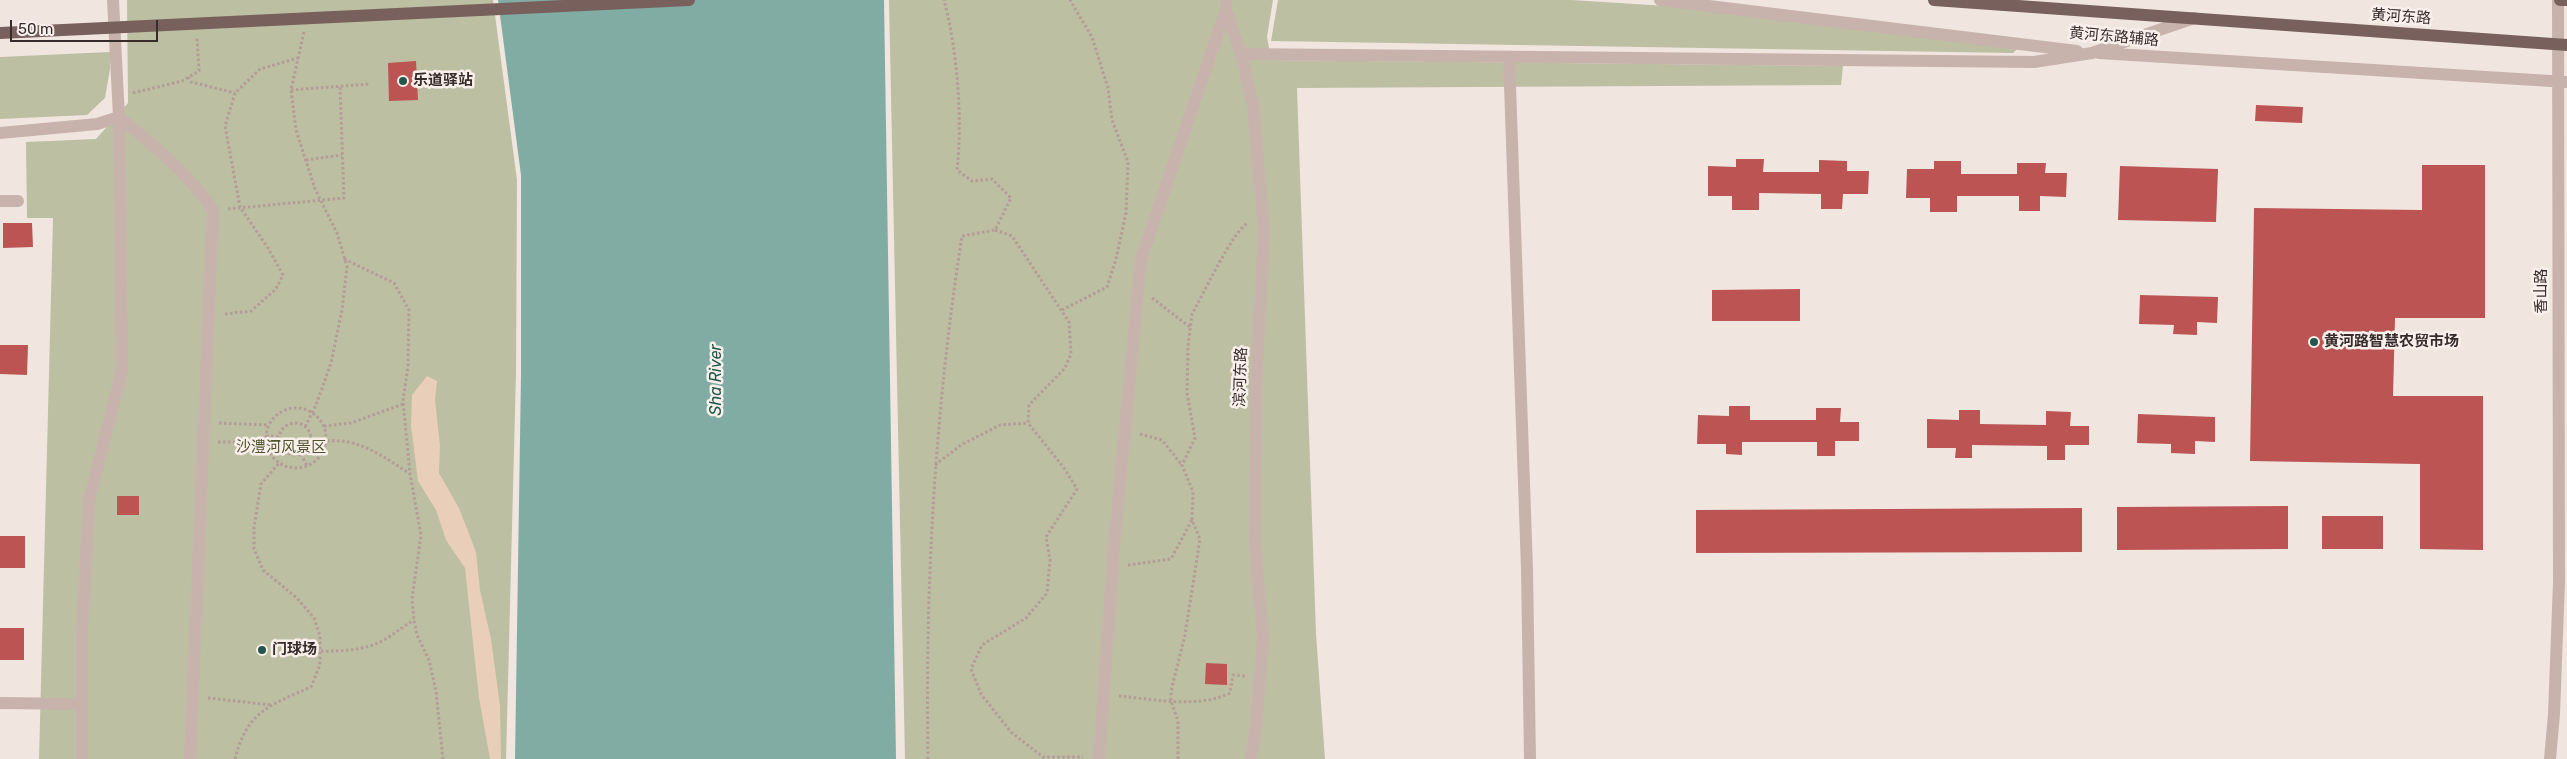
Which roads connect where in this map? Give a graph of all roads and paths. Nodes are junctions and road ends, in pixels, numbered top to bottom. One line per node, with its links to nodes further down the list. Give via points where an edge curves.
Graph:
1 (113, 0): 25 (street)
2 (689, 0): 12 (main road)
3 (944, 0): 35 (path, via 951,27 960,140 957,170 972,182 992,178 1012,198)
4 (1070, 0): 38 (path, via 1092,37 1108,88 1112,120 1128,162 1126,213 1107,287)
5 (1660, 0): 15 (street, 黄河东路辅路)
6 (1934, 0): 10 (main road, 黄河东路)
7 (2559, 0): 8 (main road); 13 (street, 香山路)
8 (2567, 0)
9 (1226, 5): 16 (street, 滨河东路); 37 (street, via 1141,259)
10 (2194, 18): 13 (main road, 黄河东路); 15 (street)
11 (305, 29): 18 (path)
12 (0, 33)
13 (2563, 44): 20 (street, 香山路)
14 (198, 47): 19 (path, via 199,71)
15 (2092, 53): 17 (street, via 2034,62); 20 (street, 黄河东路辅路)
16 (1241, 54): 17 (street); 34 (street, 滨河东路, via 1253,105)
17 (1509, 57): 84 (street, via 1527,569)
18 (298, 58): 23 (path); 24 (path, via 260,70)
19 (188, 77): 24 (path, via 191,82); 25 (path, via 133,93)
20 (2562, 82): 45 (street, 香山路)
21 (370, 84): 22 (path)
22 (340, 87): 23 (path); 27 (path)
23 (291, 90): 28 (path, via 296,130)
24 (235, 93): 32 (path, via 226,126)
25 (119, 113): 26 (street, via 97,124); 33 (street, via 203,196); 72 (street, via 122,370 89,501)
26 (0, 133)
27 (342, 155): 28 (path); 29 (path, via 344,198)
28 (306, 160): 29 (path, via 315,189)
29 (322, 199): 32 (path); 36 (path)
30 (0, 201): 31 (street)
31 (18, 201)
32 (240, 207): 33 (path); 39 (path, via 283,275 276,289 251,310)
33 (213, 210): 39 (street)
34 (1262, 216): 40 (path, via 1243,225 1192,314); 67 (street, 滨河东路, via 1255,543 1263,638)
35 (995, 230): 38 (path, via 1012,236); 59 (path, via 962,236)
36 (344, 259): 41 (path, via 394,283 410,310); 42 (path, via 347,267 342,310 331,363)
37 (1139, 288): 40 (path); 49 (street)
38 (1062, 310): 44 (path, via 1069,322 1071,354 1065,368 1029,405)
39 (209, 317): 43 (street)
40 (1190, 326): 57 (path, via 1187,393 1195,438)
41 (403, 404): 47 (path, via 351,423); 60 (path)
42 (312, 412): 46 (path, via 291,408 282,411); 47 (path); 48 (path)
43 (206, 422): 46 (path); 53 (street)
44 (1028, 423): 59 (path, via 1000,424 961,445); 75 (path, via 1077,488 1046,537 1050,560 1047,593 1026,618 982,645 971,669 981,694 1011,732 1043,757)
45 (2563, 424): 63 (street, 香山路)
46 (268, 426): 50 (path)
47 (324, 426): 52 (path)
48 (305, 427): 51 (path, via 288,425); 55 (path, via 310,432 311,442)
49 (1125, 429): 57 (path, via 1162,440); 62 (street)
50 (266, 436): 51 (path); 54 (path)
51 (280, 437): 55 (path, via 286,452)
52 (327, 440): 58 (path, via 318,460); 60 (path, via 345,439 375,451)
53 (204, 442): 54 (path); 69 (street)
54 (266, 442): 56 (path, via 271,456)
55 (301, 454): 58 (path)
56 (279, 463): 58 (path, via 289,468); 66 (path, via 261,484 254,549 263,570 297,598 314,618 320,636)
57 (1182, 465): 61 (path, via 1193,492)
58 (307, 466)
59 (935, 466): 81 (path)
60 (410, 474): 64 (path, via 422,535 412,599)
61 (1192, 520): 62 (path, via 1171,559); 70 (path, via 1200,538)
62 (1112, 567): 68 (street)
63 (2563, 582): 74 (street, 香山路)
64 (414, 620): 66 (path, via 379,642 360,649); 80 (path, via 436,691)
65 (290, 650): 66 (path)
66 (320, 652): 73 (path, via 320,665 311,687)
67 (1260, 678): 70 (path, via 1233,675 1230,693 1216,700); 83 (street, 滨河东路)
68 (1103, 694): 70 (path); 76 (street)
69 (193, 697): 73 (path); 78 (street)
70 (1171, 701): 82 (path, via 1178,721)
71 (0, 703): 72 (street)
72 (82, 704): 77 (street)
73 (272, 705): 79 (path, via 259,712 239,743)
74 (2561, 715): 85 (street, 香山路)
75 (1068, 758): 76 (path)
76 (1099, 758)
77 (82, 759)
78 (190, 759)
79 (235, 759)
80 (442, 759)
81 (928, 759)
82 (1178, 759)
83 (1251, 759)
84 (1530, 759)
85 (2550, 759)

